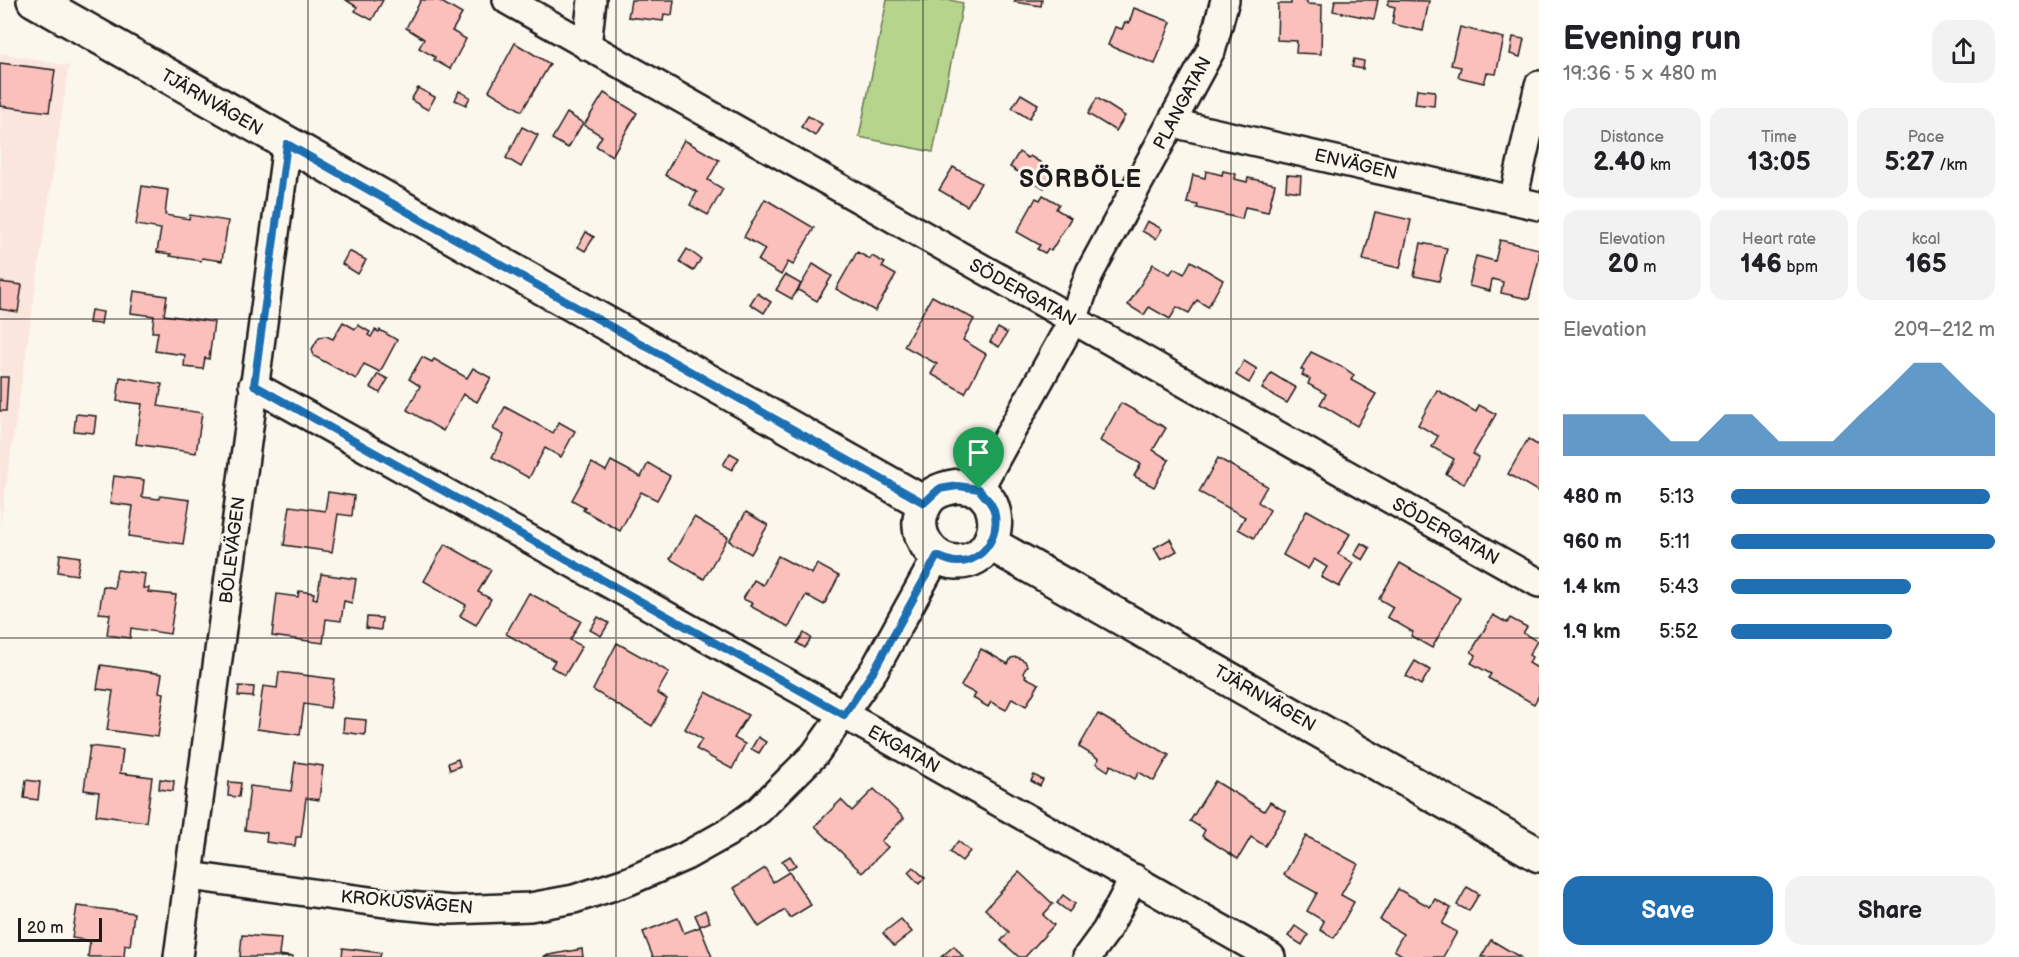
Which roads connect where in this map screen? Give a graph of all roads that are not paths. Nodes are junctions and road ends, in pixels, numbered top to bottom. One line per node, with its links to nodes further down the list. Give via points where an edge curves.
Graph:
1 (34, 0): 8 (street, TJÄRNVÄGEN)
2 (507, 0): 5 (street, SÖDERGATAN)
3 (592, 0): 5 (street)
4 (1225, 0): 7 (street, PLANGATAN, via 1212,48)
5 (586, 46): 11 (street, SÖDERGATAN)
6 (1539, 85): 9 (street)
7 (1172, 123): 9 (street, ENVÄGEN); 11 (street, PLANGATAN, via 1090,272)
8 (287, 144): 12 (street, BÖLEVÄGEN); 14 (street, TJÄRNVÄGEN)
9 (1513, 200): 10 (street, ENVÄGEN)
10 (1539, 206)
11 (1072, 320): 13 (street, PLANGATAN); 17 (street, SÖDERGATAN)
12 (254, 385): 18 (street, EKGATAN); 20 (street, BÖLEVÄGEN)
13 (979, 489): 14 (street, via 939,489); 15 (street, via 992,505 996,525)
14 (924, 503): 16 (street, via 919,523 923,542)
15 (991, 544): 16 (street, via 976,557 957,562); 19 (street, TJÄRNVÄGEN)
16 (937, 556): 18 (street, KROKUSVÄGEN, via 874,670)
17 (1539, 583)
18 (844, 715): 20 (street, KROKUSVÄGEN, via 815,754 759,810 727,833 667,865 574,899 530,907 452,910); 21 (street, EKGATAN)
19 (1539, 855)
20 (190, 876): 22 (street, BÖLEVÄGEN)
21 (1134, 878): 23 (street, via 1106,931); 24 (street, EKGATAN)
22 (178, 957)
23 (1087, 957)
24 (1271, 957)

